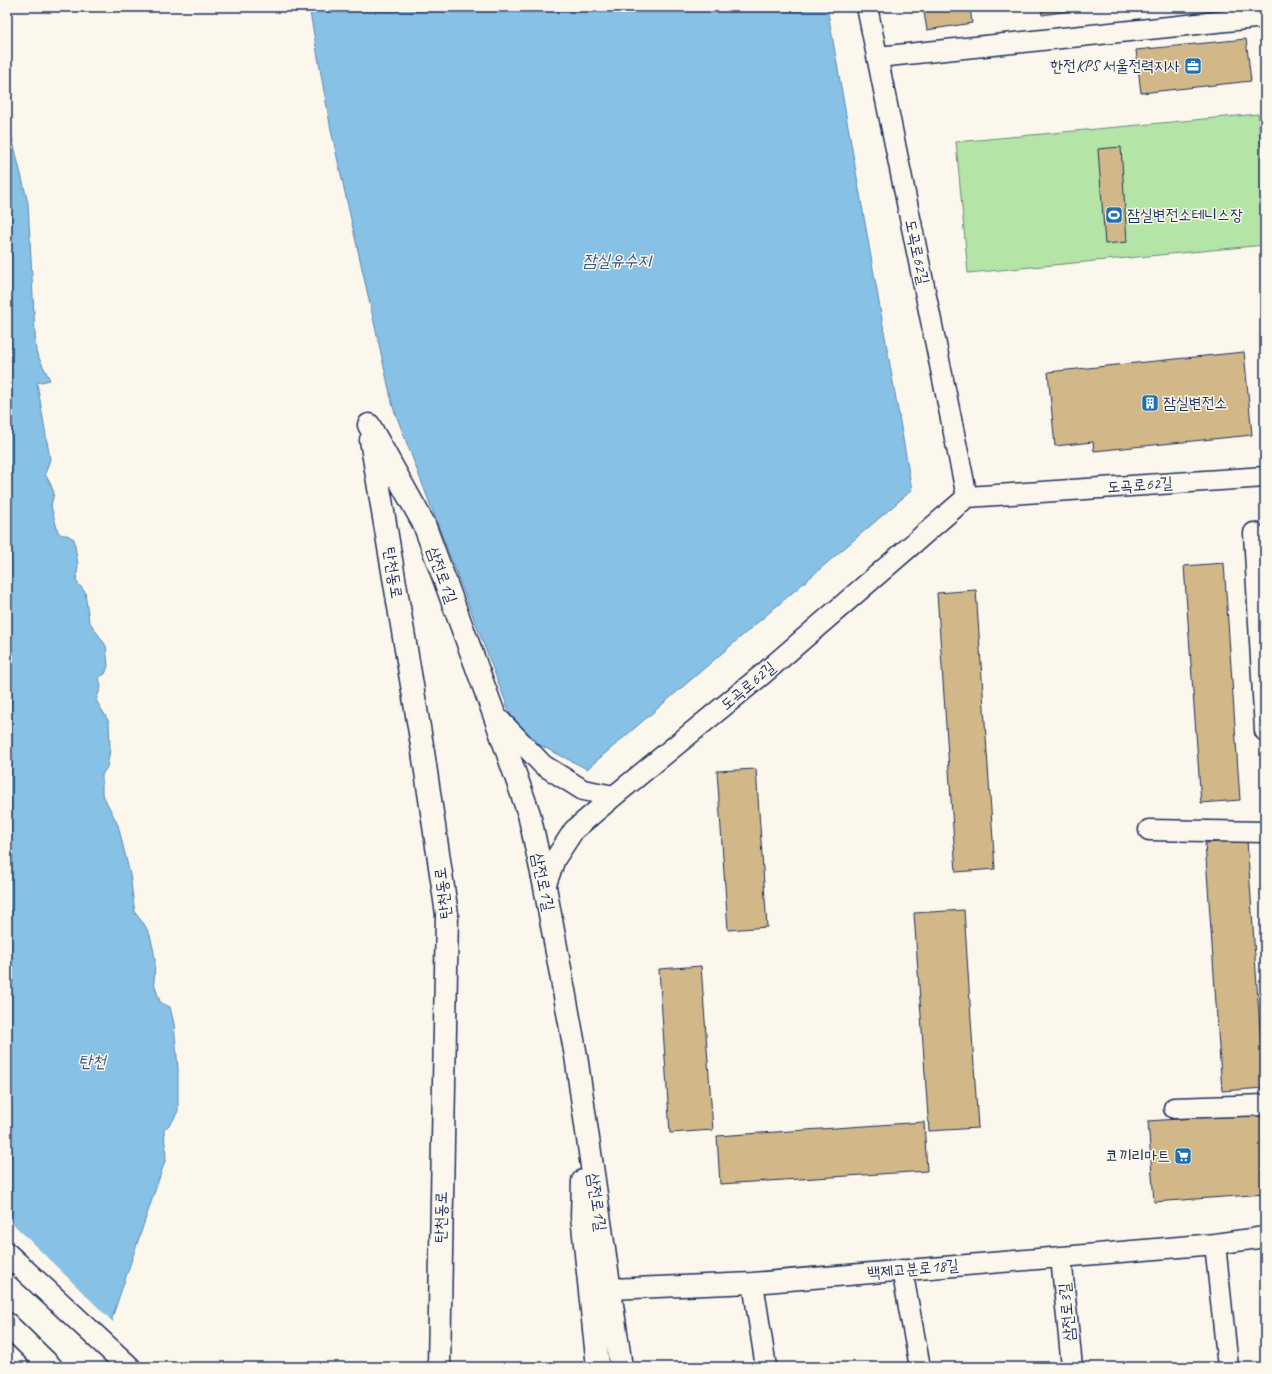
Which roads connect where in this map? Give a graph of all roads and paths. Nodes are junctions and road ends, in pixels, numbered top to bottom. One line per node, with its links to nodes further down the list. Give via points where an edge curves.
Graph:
1 (867, 7): 3 (street, 도곡로62길)
2 (1265, 17): 3 (street)
3 (878, 57): 6 (street, 도곡로62길)
4 (368, 425): 8 (street, 삼전로1길, via 424,524); 27 (street, 탄천동로, via 422,744 447,914)
5 (1265, 477): 6 (street, 도곡로62길)
6 (967, 497): 10 (street, 도곡로62길, via 763,674)
7 (1254, 533): 9 (street)
8 (494, 714): 10 (street, via 543,765 583,790); 13 (street, 삼전로1길, via 529,814)
9 (1265, 731)
10 (614, 796): 13 (street, 도곡로62길, via 574,830 556,859)
11 (1149, 830): 12 (street)
12 (1265, 832)
13 (545, 887): 16 (street, 삼전로1길)
14 (1265, 1105): 15 (street)
15 (1174, 1108)
16 (584, 1116): 23 (street, 삼전로1길); 28 (street, via 582,1216)
17 (1265, 1237): 18 (street, 백제고분로18길)
18 (1215, 1244): 20 (street, 백제고분로18길); 33 (street)
19 (7, 1254): 26 (street)
20 (1061, 1257): 21 (street, 백제고분로18길); 32 (street, 삼전로3길)
21 (902, 1270): 22 (street, 백제고분로18길); 31 (street)
22 (753, 1283): 23 (street, 백제고분로18길); 30 (street)
23 (610, 1289): 29 (street, 삼전로1길)
24 (7, 1324): 25 (street)
25 (52, 1367)
26 (129, 1367)
27 (439, 1367)
28 (598, 1367)
29 (621, 1367)
30 (766, 1367)
31 (920, 1367)
32 (1072, 1367)
33 (1228, 1367)

